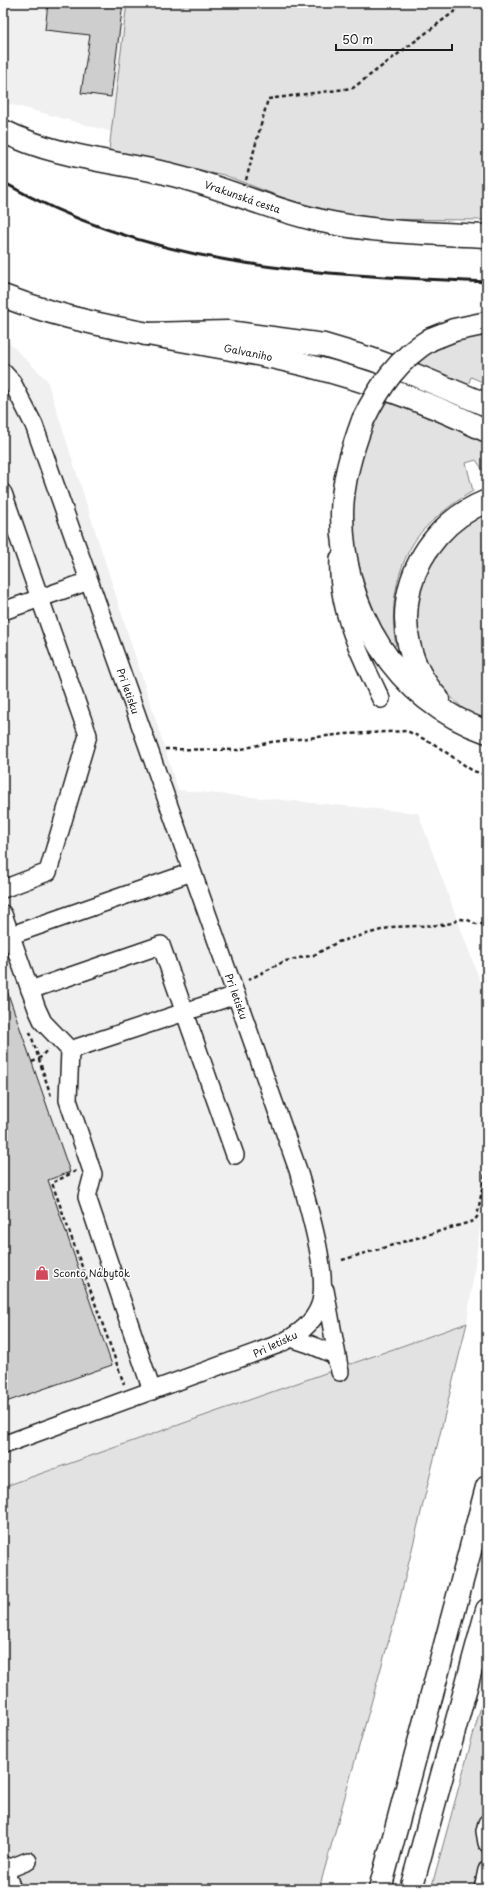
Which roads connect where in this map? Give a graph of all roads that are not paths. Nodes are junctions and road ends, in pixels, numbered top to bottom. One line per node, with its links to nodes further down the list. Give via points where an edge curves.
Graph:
1 (3, 131): 2 (main road, Vrakunská cesta, via 61,153 212,185 321,221 353,227)
2 (487, 236)
3 (3, 296): 5 (main road, Galvaniho, via 87,322)
4 (487, 323): 11 (main road, bridge, via 454,330 416,348 391,374 363,420 353,448)
5 (146, 334): 7 (main road, via 228,332 324,346 371,359); 8 (main road, Galvaniho, via 276,358 329,371 397,392)
6 (3, 372): 12 (street, Pri letisku, via 19,394 34,425)
7 (487, 405)
8 (487, 431)
9 (3, 494): 13 (street)
10 (487, 501): 16 (main road, via 459,515 432,542 416,567 406,611 413,657 427,685 442,704)
11 (342, 514): 15 (street, via 339,565 341,598 352,633); 16 (main road, via 348,567 355,593 374,637 396,670 422,696)
12 (89, 581): 13 (street); 17 (street, Pri letisku)
13 (40, 598): 14 (street); 18 (street, via 88,735 48,872)
14 (3, 611)
15 (380, 698)
16 (479, 729)
17 (192, 872): 20 (street); 22 (street, Pri letisku)
18 (3, 889)
19 (3, 914): 20 (street)
20 (7, 937): 21 (street)
21 (30, 990): 23 (street, via 161,945); 24 (street, via 43,1022)
22 (235, 991): 23 (street); 26 (street, Pri letisku, via 298,1170)
23 (185, 1012): 24 (street); 25 (street)
24 (70, 1050): 28 (street, via 68,1100 93,1174 87,1197)
25 (235, 1155)
26 (320, 1266): 27 (street, Pri letisku, via 320,1304 309,1323); 27 (street, via 340,1372 335,1355)
27 (291, 1338): 28 (street, Pri letisku)
28 (152, 1391): 29 (street, Pri letisku)
29 (5, 1445)
30 (487, 1487): 38 (main road)
31 (487, 1610): 39 (main road)
32 (487, 1823): 33 (street)
33 (487, 1843)
34 (28, 1861): 35 (street)
35 (4, 1868): 37 (street)
36 (487, 1870): 40 (street)
37 (12, 1889)
38 (380, 1889)
39 (411, 1889)
40 (483, 1889)

